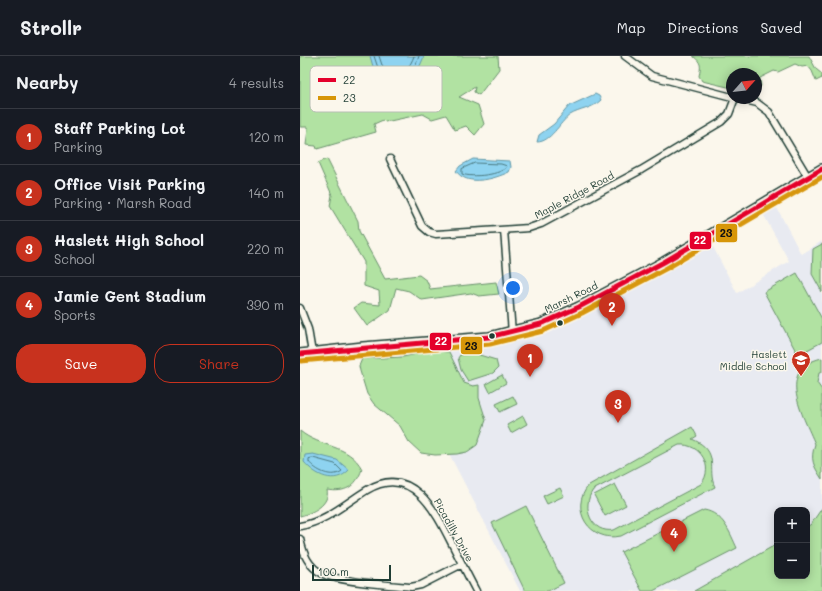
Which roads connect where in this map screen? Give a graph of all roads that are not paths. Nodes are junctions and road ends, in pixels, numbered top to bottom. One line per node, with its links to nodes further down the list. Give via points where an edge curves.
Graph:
1 (625, 56): 2 (street, via 652,76)
2 (726, 95)
3 (734, 104): 8 (street, Maple Ridge Road, via 724,120 641,170 541,224 529,228)
4 (759, 104): 7 (street, via 769,112)
5 (390, 159): 8 (street, Maple Ridge Road, via 426,231 436,234)
6 (822, 169): 7 (main road, Marsh Road)
7 (808, 177): 10 (main road, Marsh Road, via 644,273 562,315)
8 (504, 230): 10 (street)
9 (300, 308): 11 (street, via 308,329)
10 (512, 333): 11 (main road, Marsh Road)
11 (312, 353): 12 (main road, Marsh Road)
12 (300, 354)
13 (300, 526): 15 (street, Picadilly Drive, via 315,522 372,488 390,484 407,486 421,494 432,507)
14 (300, 539): 15 (street, via 304,554 312,566 322,573 338,577 411,587 430,581)
15 (462, 564): 16 (street, Picadilly Drive)
16 (476, 591)

